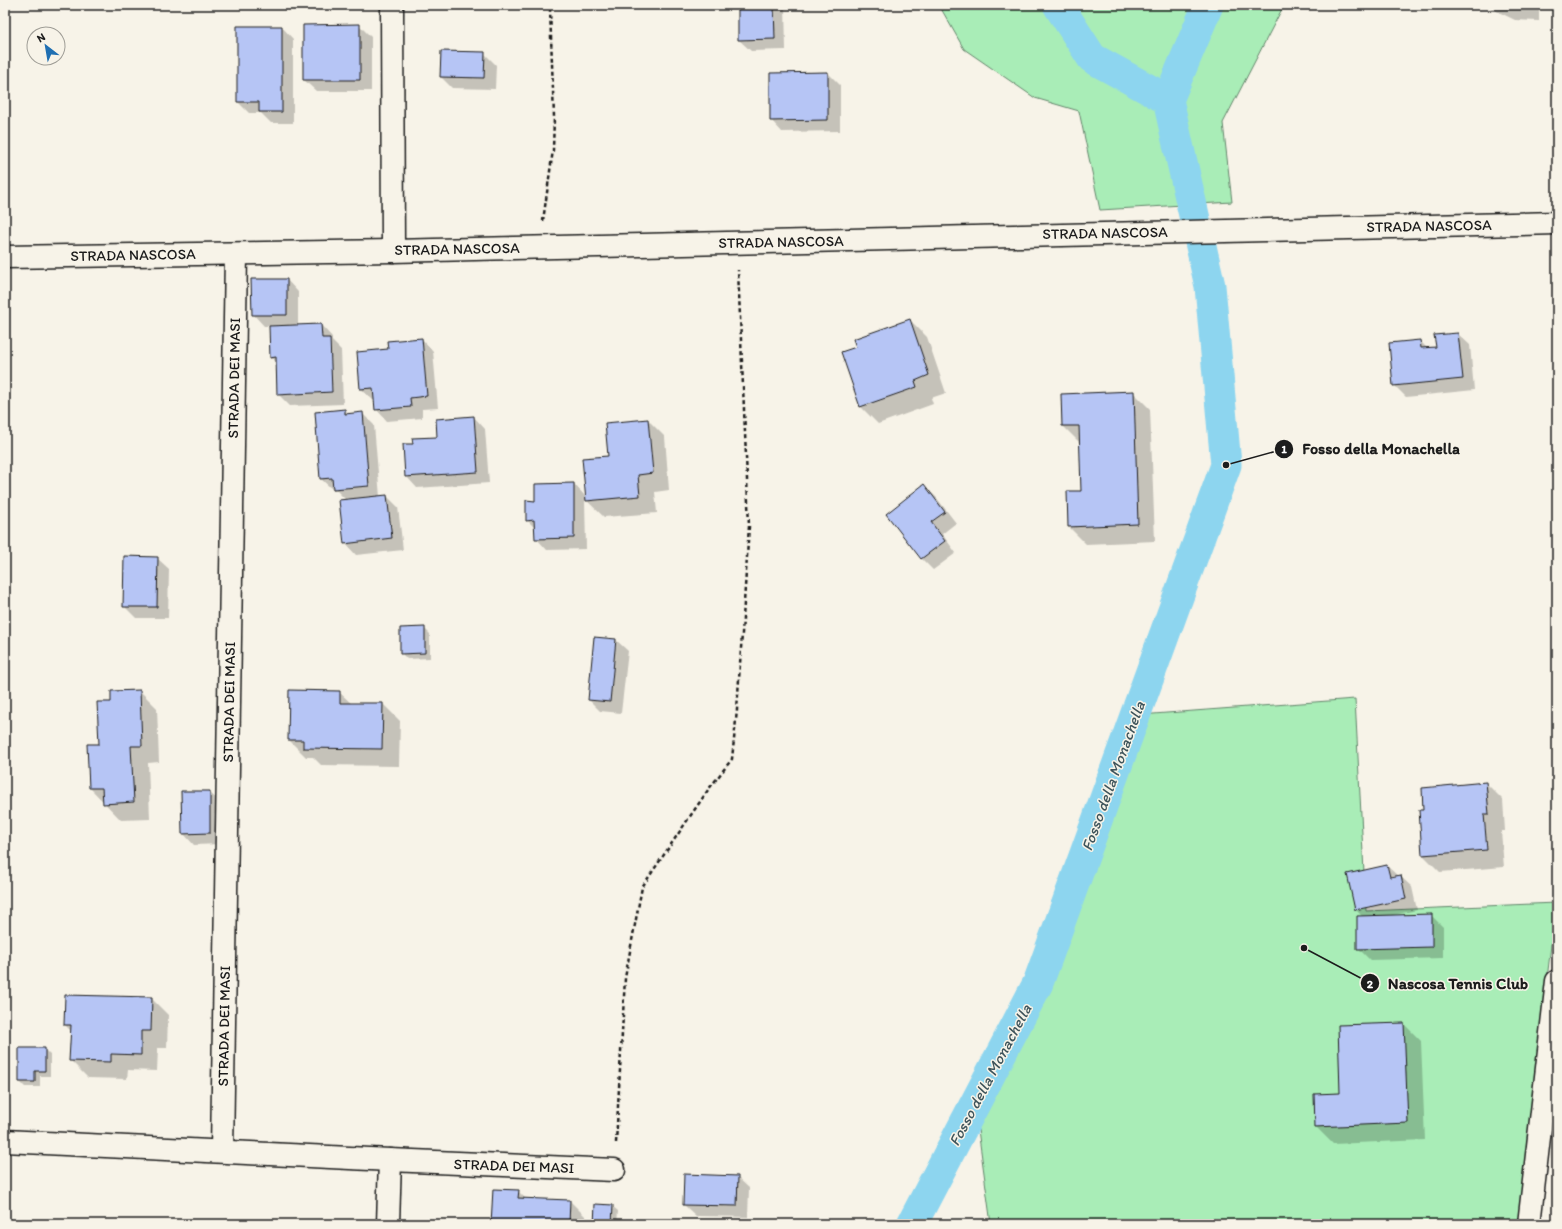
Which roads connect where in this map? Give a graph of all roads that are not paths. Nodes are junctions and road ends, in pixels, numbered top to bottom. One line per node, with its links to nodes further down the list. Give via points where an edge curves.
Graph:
1 (392, 5): 3 (street)
2 (1557, 223): 3 (street, STRADA NASCOSA)
3 (393, 251): 4 (street, STRADA NASCOSA)
4 (236, 254): 5 (street, STRADA NASCOSA); 8 (street, STRADA DEI MASI)
5 (5, 257)
6 (1557, 981): 12 (street)
7 (5, 1141): 8 (street, STRADA DEI MASI)
8 (222, 1151): 9 (street, STRADA DEI MASI)
9 (390, 1160): 10 (street, STRADA DEI MASI); 11 (street)
10 (614, 1170)
11 (388, 1224)
12 (1529, 1224)

